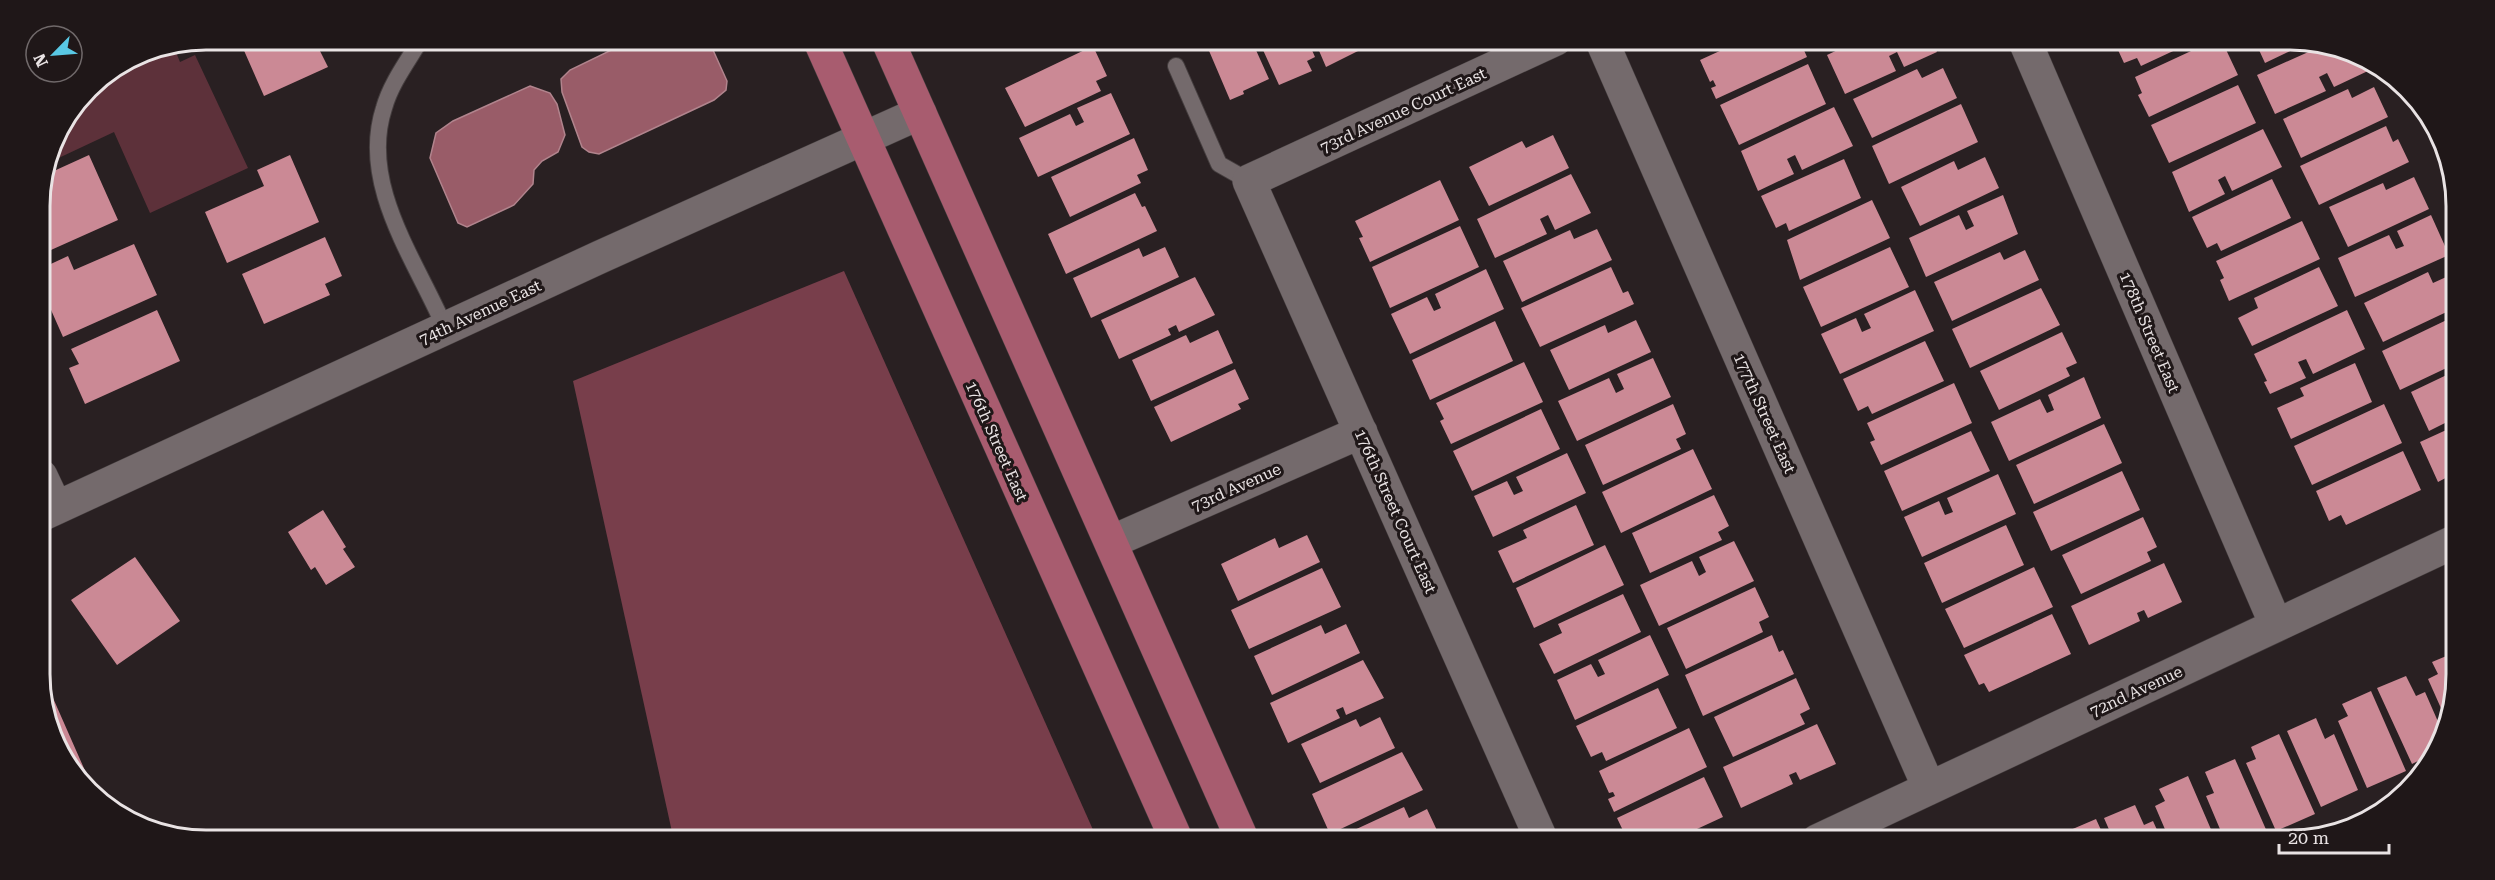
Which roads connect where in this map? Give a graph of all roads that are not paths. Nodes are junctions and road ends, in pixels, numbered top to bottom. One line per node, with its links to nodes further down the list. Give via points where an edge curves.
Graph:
1 (415, 50): 11 (lane, via 384,107 377,133 376,160 388,205)
2 (824, 50): 9 (main road, 176th Street East)
3 (892, 50): 8 (main road)
4 (1532, 50): 10 (street, 73rd Avenue Court East)
5 (1607, 50): 17 (street, 177th Street East)
6 (2029, 50): 16 (street, 178th Street East)
7 (1176, 66): 10 (lane, via 1219,164)
8 (920, 113): 9 (street, 74th Avenue East); 14 (main road)
9 (862, 140): 11 (street, 74th Avenue East); 18 (main road, 176th Street East)
10 (1249, 181): 12 (street, 176th Street Court East)
11 (445, 328): 13 (street, 74th Avenue East)
12 (1361, 432): 14 (street, 73rd Avenue); 20 (street, 176th Street Court East)
13 (50, 512)
14 (1111, 542): 19 (main road)
15 (2445, 546): 16 (street, 72nd Avenue)
16 (2276, 625): 17 (street, 72nd Avenue)
17 (1929, 788): 21 (street, 72nd Avenue)
18 (1172, 830)
19 (1238, 830)
20 (1537, 830)
21 (1840, 830)

